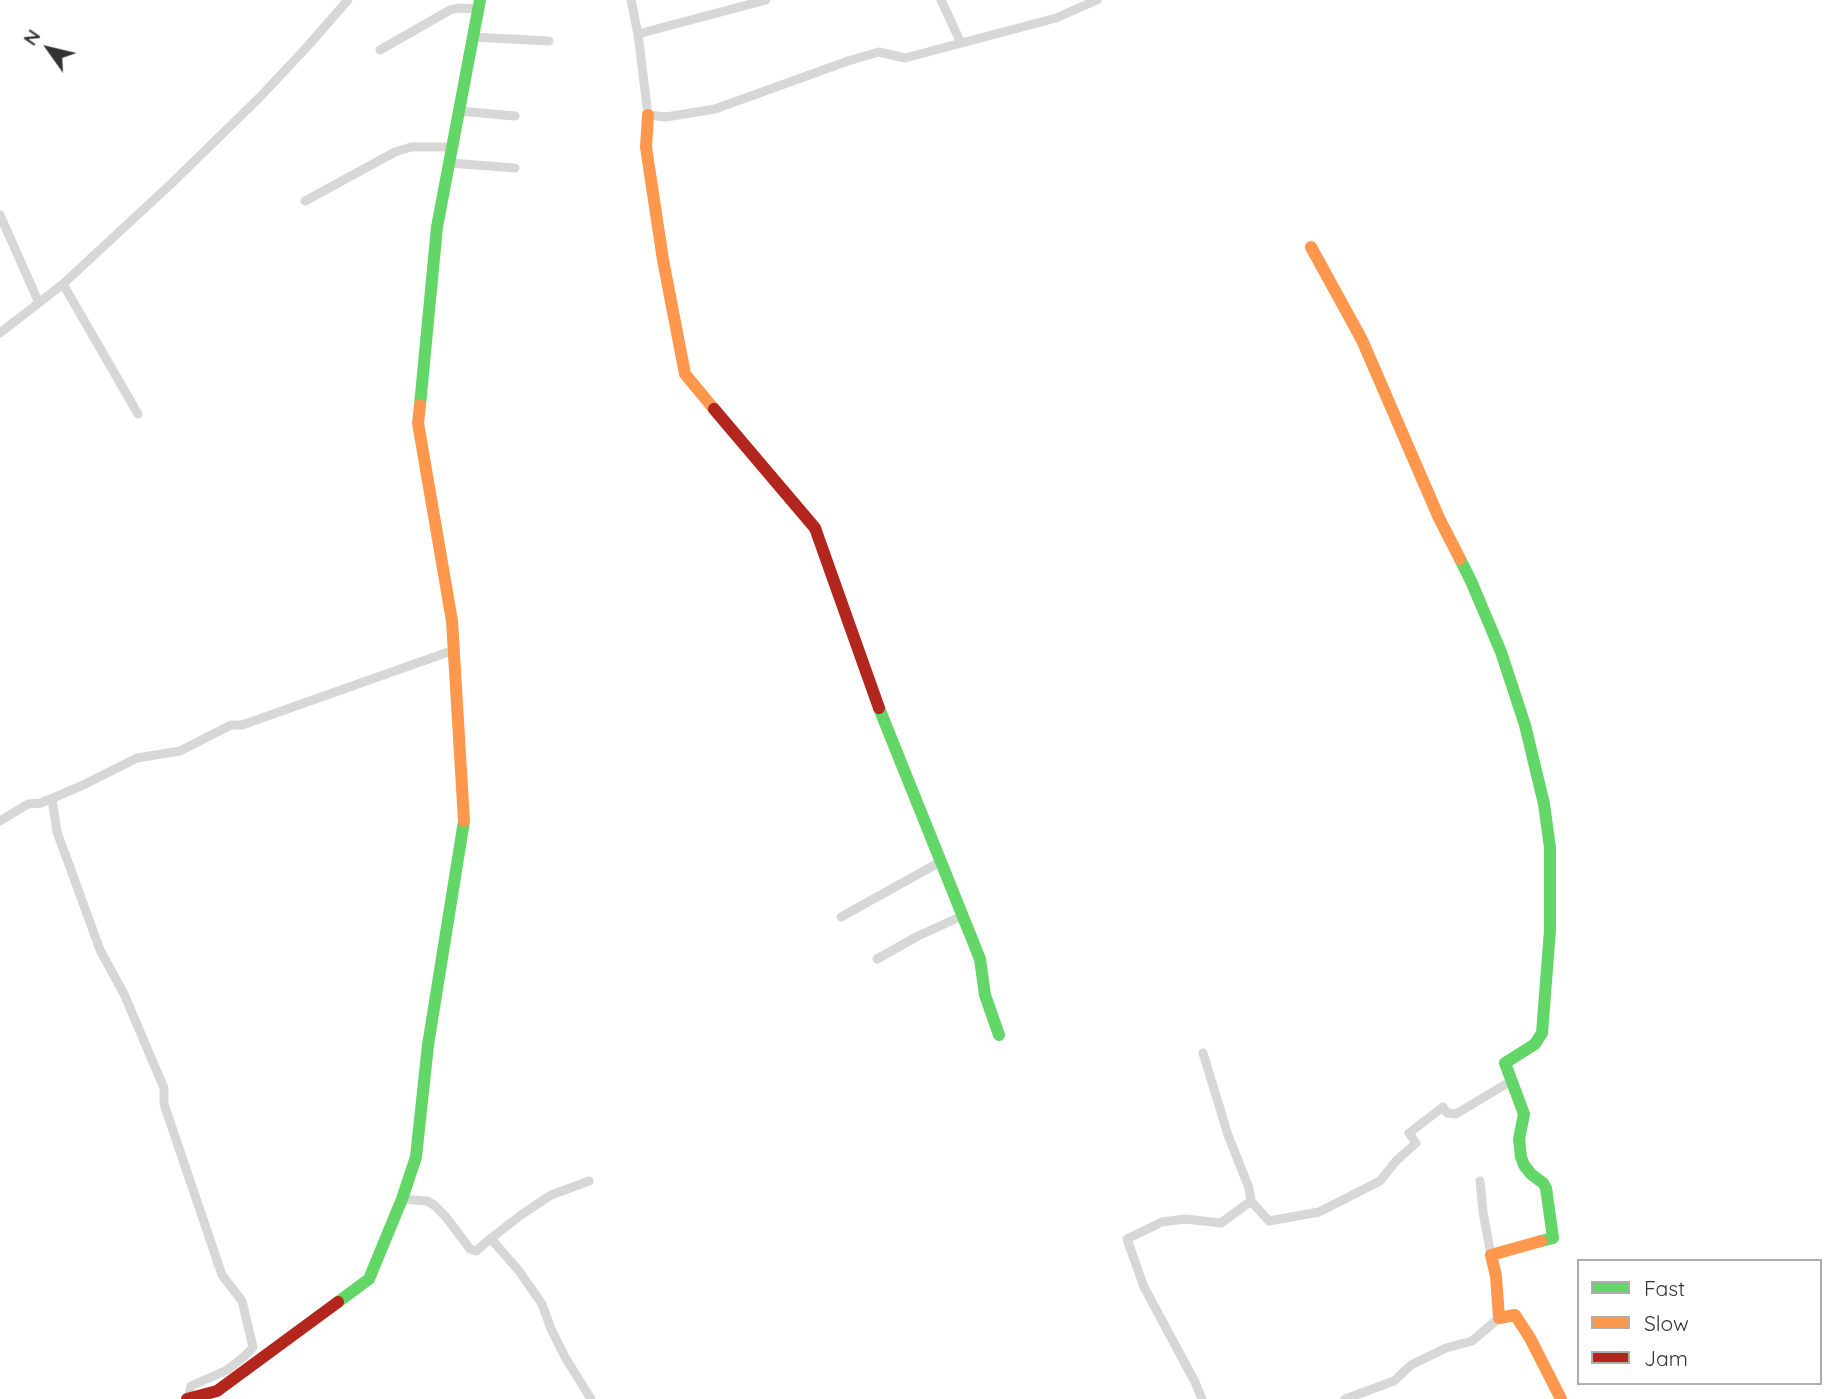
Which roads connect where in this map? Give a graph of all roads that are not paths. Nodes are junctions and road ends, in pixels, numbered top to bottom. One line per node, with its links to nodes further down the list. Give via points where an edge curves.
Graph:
1 (348, 0): 21 (street, via 250,106)
2 (631, 0): 7 (street)
3 (766, 0): 7 (street)
4 (941, 0): 10 (street)
5 (1097, 0): 10 (street, via 1056,18)
6 (480, 5): 8 (street); 11 (street, via 450,10)
7 (638, 34): 13 (street)
8 (473, 37): 9 (street); 12 (street)
9 (549, 41)
10 (961, 43): 13 (street, via 905,58 879,52 715,109 666,117)
11 (380, 50)
12 (459, 111): 14 (street); 15 (street)
13 (648, 115): 28 (street, via 646,146 685,374 815,528 883,720)
14 (515, 116)
15 (453, 148): 16 (street); 18 (street, via 411,147 395,152)
16 (450, 163): 17 (street); 25 (street, via 437,227 418,423)
17 (515, 168)
18 (305, 201)
19 (0, 215): 22 (street)
20 (1311, 247): 34 (street, via 1362,340 1501,652 1544,804 1550,848 1550,918 1542,1033 1535,1044 1505,1063)
21 (63, 284): 22 (street); 24 (street)
22 (39, 303): 23 (street)
23 (0, 333)
24 (138, 414)
25 (454, 650): 26 (street, via 242,725 231,725 180,751 137,758); 37 (street, via 464,824 428,1045 416,1157)
26 (52, 799): 27 (street, via 28,804); 42 (street, via 57,832 79,893 100,950 164,1088 164,1104 222,1275 242,1301 253,1347 227,1370 191,1387)
27 (0, 821)
28 (940, 862): 29 (street); 30 (street)
29 (962, 916): 31 (street); 32 (street, via 980,958 985,995)
30 (841, 917)
31 (877, 959)
32 (999, 1035)
33 (1203, 1053): 38 (street)
34 (1511, 1081): 38 (street, via 1456,1114 1443,1107 1409,1133 1416,1143 1380,1181 1320,1212 1269,1221); 40 (street, via 1524,1114 1521,1157 1546,1188 1553,1238)
35 (589, 1181): 39 (street, via 551,1195)
36 (1480, 1181): 40 (street)
37 (402, 1199): 39 (street, via 434,1205 470,1249 476,1251); 42 (street, via 369,1279 217,1391)
38 (1251, 1201): 44 (street, via 1221,1223 1162,1222 1127,1240 1144,1287)
39 (490, 1239): 43 (street, via 542,1304 565,1357)
40 (1491, 1255): 41 (street)
41 (1499, 1318): 45 (street, via 1472,1341 1446,1348 1411,1365 1394,1381); 46 (street, via 1515,1315)
42 (188, 1399)
43 (591, 1399)
44 (1202, 1399)
45 (1345, 1399)
46 (1561, 1399)

